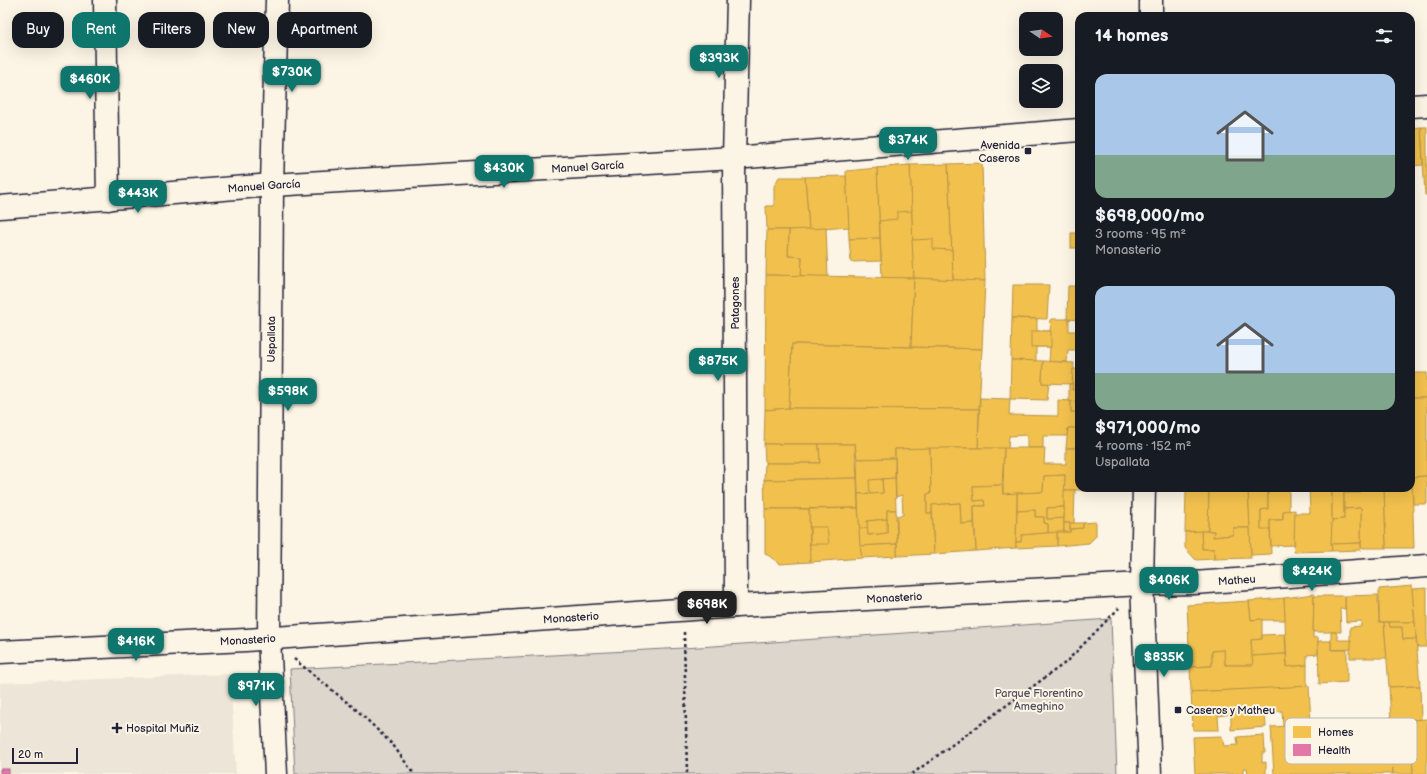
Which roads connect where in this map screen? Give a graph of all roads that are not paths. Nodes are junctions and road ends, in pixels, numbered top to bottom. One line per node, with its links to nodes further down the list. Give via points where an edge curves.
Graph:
1 (105, 0): 11 (street)
2 (277, 0): 10 (street, Uspallata)
3 (738, 0): 9 (street, Patagones)
4 (1151, 0): 5 (street)
5 (1151, 12)
6 (1427, 105): 7 (street)
7 (1415, 106)
8 (1075, 130): 9 (street, Manuel García)
9 (734, 158): 10 (street, Manuel García); 16 (street, Patagones)
10 (272, 185): 11 (street, Manuel García); 17 (street, Uspallata)
11 (108, 199): 12 (street, Manuel García)
12 (0, 207)
13 (1144, 492): 15 (street)
14 (1427, 566): 15 (street, Matheu, via 1194,583)
15 (1142, 584): 16 (street, Monasterio); 20 (street)
16 (736, 606): 17 (street, Monasterio)
17 (269, 638): 18 (street, Monasterio); 19 (street, Uspallata)
18 (0, 652)
19 (276, 774)
20 (1150, 774)

